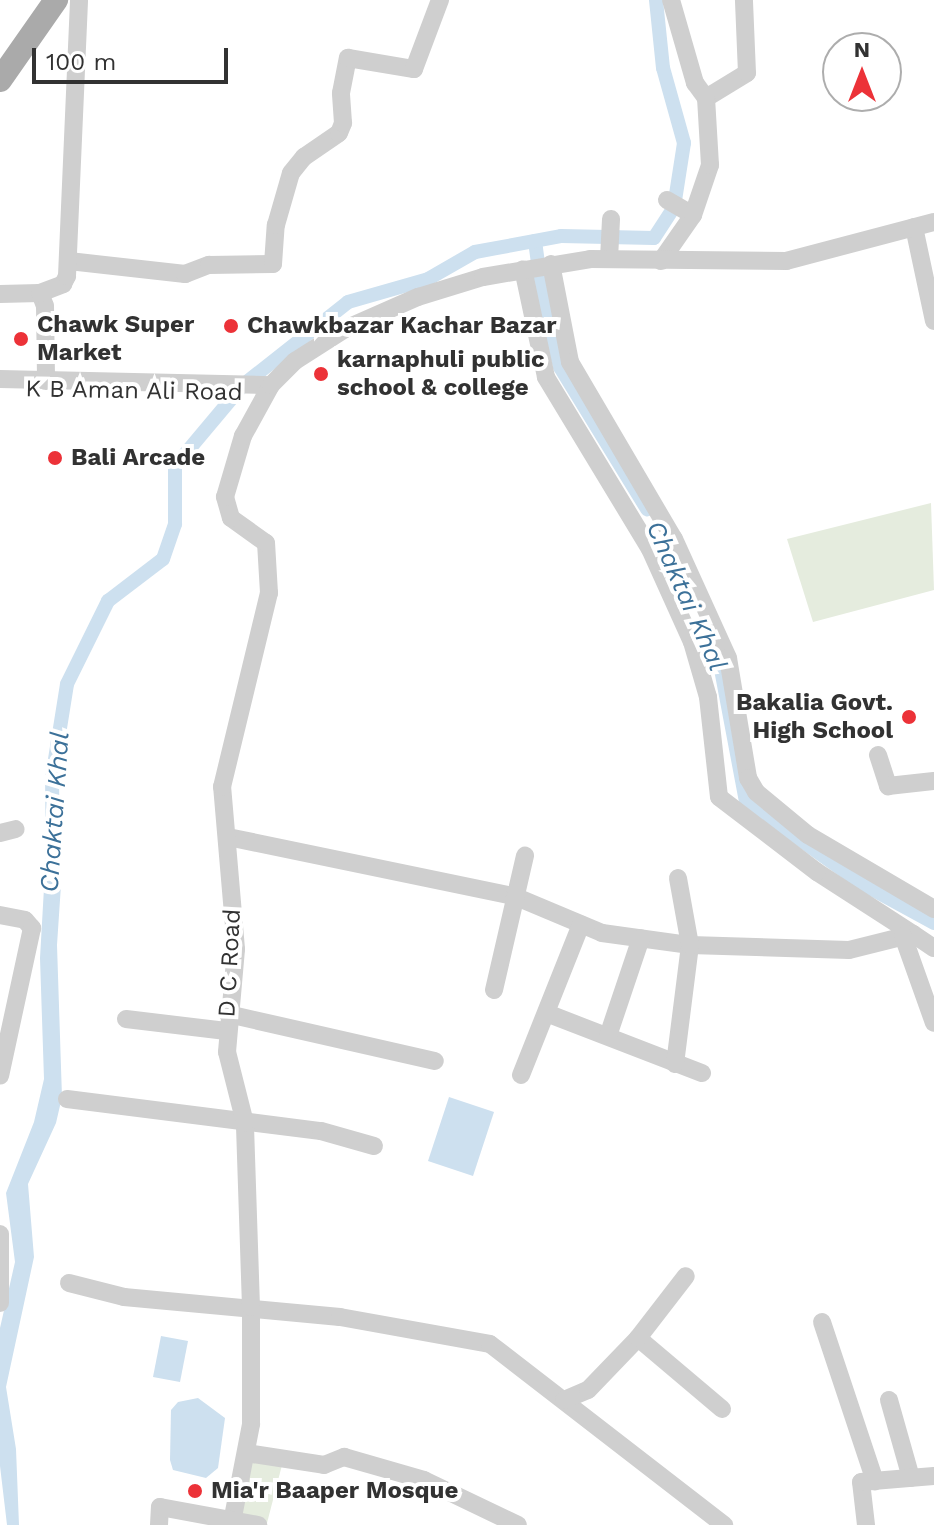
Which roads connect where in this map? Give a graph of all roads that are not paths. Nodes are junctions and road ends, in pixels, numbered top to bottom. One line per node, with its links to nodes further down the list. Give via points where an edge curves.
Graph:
1 (47, 0): 7 (main road)
2 (56, 0): 8 (main road)
3 (79, 0): 16 (street)
4 (440, 0): 16 (street, via 414,69 348,58 341,93 343,123 339,133 291,173 276,225 273,264 215,264 185,274)
5 (671, 0): 9 (street, via 695,83)
6 (744, 0): 9 (street, via 747,73)
7 (0, 66)
8 (0, 80)
9 (706, 98): 11 (street, via 710,165)
10 (667, 200): 11 (street)
11 (693, 215): 17 (street)
12 (611, 219): 15 (street)
13 (934, 222): 14 (street)
14 (914, 227): 17 (street, via 786,261); 22 (street)
15 (609, 259): 17 (street); 18 (street)
16 (69, 261): 20 (street, via 63,284)
17 (661, 261)
18 (551, 264): 19 (street, K B Aman Ali Road); 34 (street, via 570,362 674,539 728,658 748,778 756,792 808,835)
19 (523, 269): 26 (street, K B Aman Ali Road, via 418,297 345,329 295,361); 37 (street, via 546,377 674,595 708,697 719,797)
20 (40, 293): 21 (street); 24 (street, via 45,306)
21 (0, 294)
22 (934, 321)
23 (0, 379): 24 (street, K B Aman Ali Road)
24 (46, 381): 27 (street, K B Aman Ali Road)
25 (0, 389): 27 (street, K B Aman Ali Road)
26 (269, 389): 27 (street, K B Aman Ali Road); 30 (street, D C Road, via 233,459 225,497 231,518 266,543 269,593 224,768)
27 (190, 390)
28 (878, 755): 29 (street, via 888,786)
29 (934, 781)
30 (228, 837): 33 (street); 44 (street, D C Road, via 236,949)
31 (525, 856): 33 (street)
32 (678, 878): 39 (street)
33 (514, 896): 36 (street); 41 (street)
34 (934, 909)
35 (0, 915): 51 (street, via 25,920 32,928)
36 (581, 924): 38 (street); 42 (street)
37 (908, 935): 39 (street, via 849,950); 40 (street); 45 (street)
38 (641, 938): 39 (street); 46 (street)
39 (690, 945): 48 (street)
40 (934, 948)
41 (494, 990)
42 (549, 1014): 46 (street); 50 (street)
43 (126, 1019): 44 (street)
44 (227, 1022): 47 (street); 53 (street, D C Road, via 233,1094)
45 (934, 1023)
46 (608, 1036): 48 (street)
47 (435, 1061)
48 (675, 1064): 49 (street)
49 (702, 1073)
50 (521, 1075)
51 (0, 1076)
52 (67, 1099): 53 (street)
53 (245, 1123): 54 (street, via 321,1131); 59 (street, D C Road)
54 (374, 1146)
55 (0, 1234): 58 (street)
56 (686, 1276): 61 (street)
57 (69, 1283): 59 (street, via 124,1297)
58 (0, 1303)
59 (251, 1307): 62 (street, via 490,1344); 65 (street, D C Road, via 251,1424)
60 (822, 1322): 68 (street)
61 (638, 1338): 62 (street, via 588,1390); 64 (street)
62 (564, 1400): 73 (street)
63 (889, 1400): 67 (street)
64 (722, 1409)
65 (246, 1453): 70 (street, D C Road); 72 (street, via 324,1465 344,1457 424,1480)
66 (934, 1476): 67 (street)
67 (911, 1478): 68 (street)
68 (875, 1481): 74 (street, via 861,1482)
69 (159, 1516): 70 (street)
70 (233, 1517): 71 (street)
71 (258, 1525)
72 (518, 1525)
73 (724, 1525)
74 (866, 1525)

